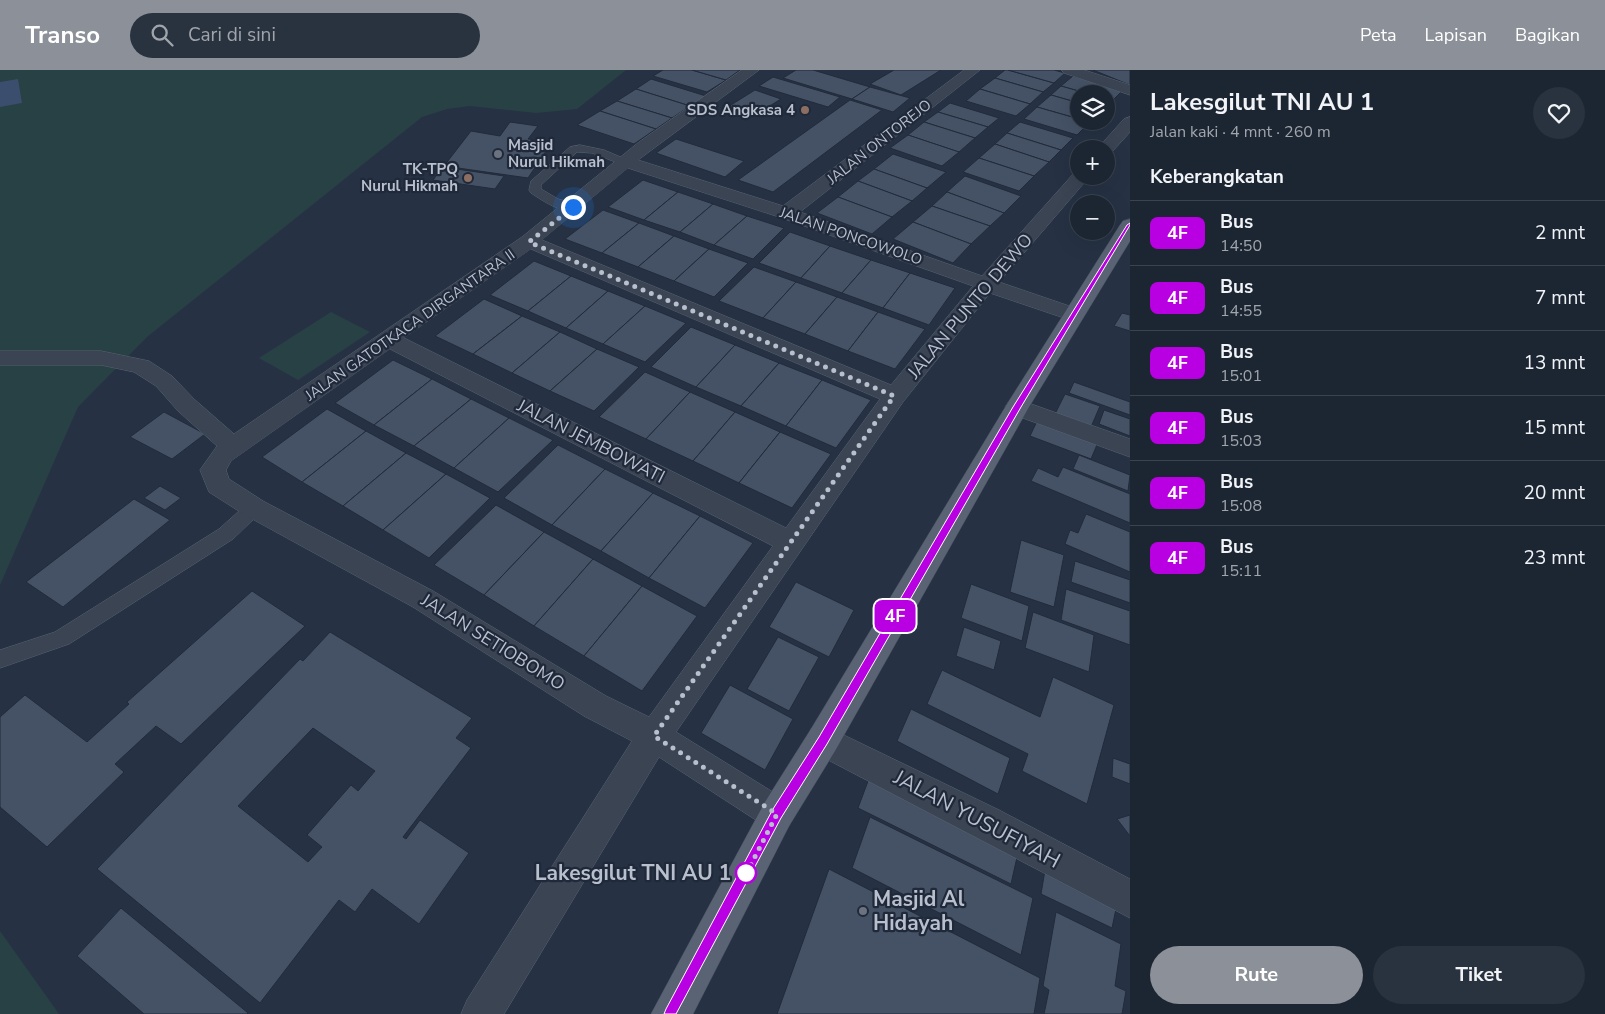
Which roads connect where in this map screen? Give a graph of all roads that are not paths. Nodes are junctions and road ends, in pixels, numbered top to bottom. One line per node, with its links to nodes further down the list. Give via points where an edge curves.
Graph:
1 (752, 70): 7 (street, JALAN GATOTKACA DIRGANTARA II)
2 (972, 70): 10 (street, JALAN ONTOREJO)
3 (1069, 70): 4 (street)
4 (1130, 90)
5 (1130, 122): 6 (street)
6 (1113, 140)
7 (626, 162): 9 (street, JALAN GATOTKACA DIRGANTARA II); 9 (lane, via 582,148 574,150 535,184 535,190 542,195); 10 (street, JALAN PONCOWOLO)
8 (1073, 185): 13 (street, JALAN PUNTO DEWO)
9 (573, 207): 12 (street, JALAN GATOTKACA DIRGANTARA II)
10 (786, 213): 13 (street, JALAN PONCOWOLO)
11 (1130, 225): 14 (main road)
12 (529, 242): 15 (street, JALAN GATOTKACA DIRGANTARA II); 17 (street)
13 (986, 284): 14 (street, JALAN PONCOWOLO); 17 (street, JALAN PUNTO DEWO)
14 (1074, 315): 18 (main road)
15 (390, 340): 19 (street, JALAN GATOTKACA DIRGANTARA II); 23 (street, JALAN JEMBOWATI)
16 (0, 358): 19 (street, via 101,358 141,366 164,381)
17 (894, 396): 23 (street, JALAN PUNTO DEWO)
18 (1017, 407): 20 (street); 26 (main road)
19 (233, 447): 21 (street, JALAN GATOTKACA DIRGANTARA II, via 222,455)
20 (1130, 448)
21 (213, 470): 22 (street, JALAN SETIOBOMO, via 218,485)
22 (254, 508): 24 (lane, via 226,534 62,638); 25 (street, JALAN SETIOBOMO, via 423,599 596,706)
23 (792, 543): 25 (street, JALAN PUNTO DEWO)
24 (0, 659)
25 (654, 736): 27 (street, JALAN SETIOBOMO); 29 (street, JALAN PUNTO DEWO)
26 (823, 740): 27 (main road); 28 (street, JALAN YUSUFIYAH, via 987,822)
27 (777, 814): 30 (main road)
28 (1130, 899)
29 (481, 1014)
30 (671, 1014)

